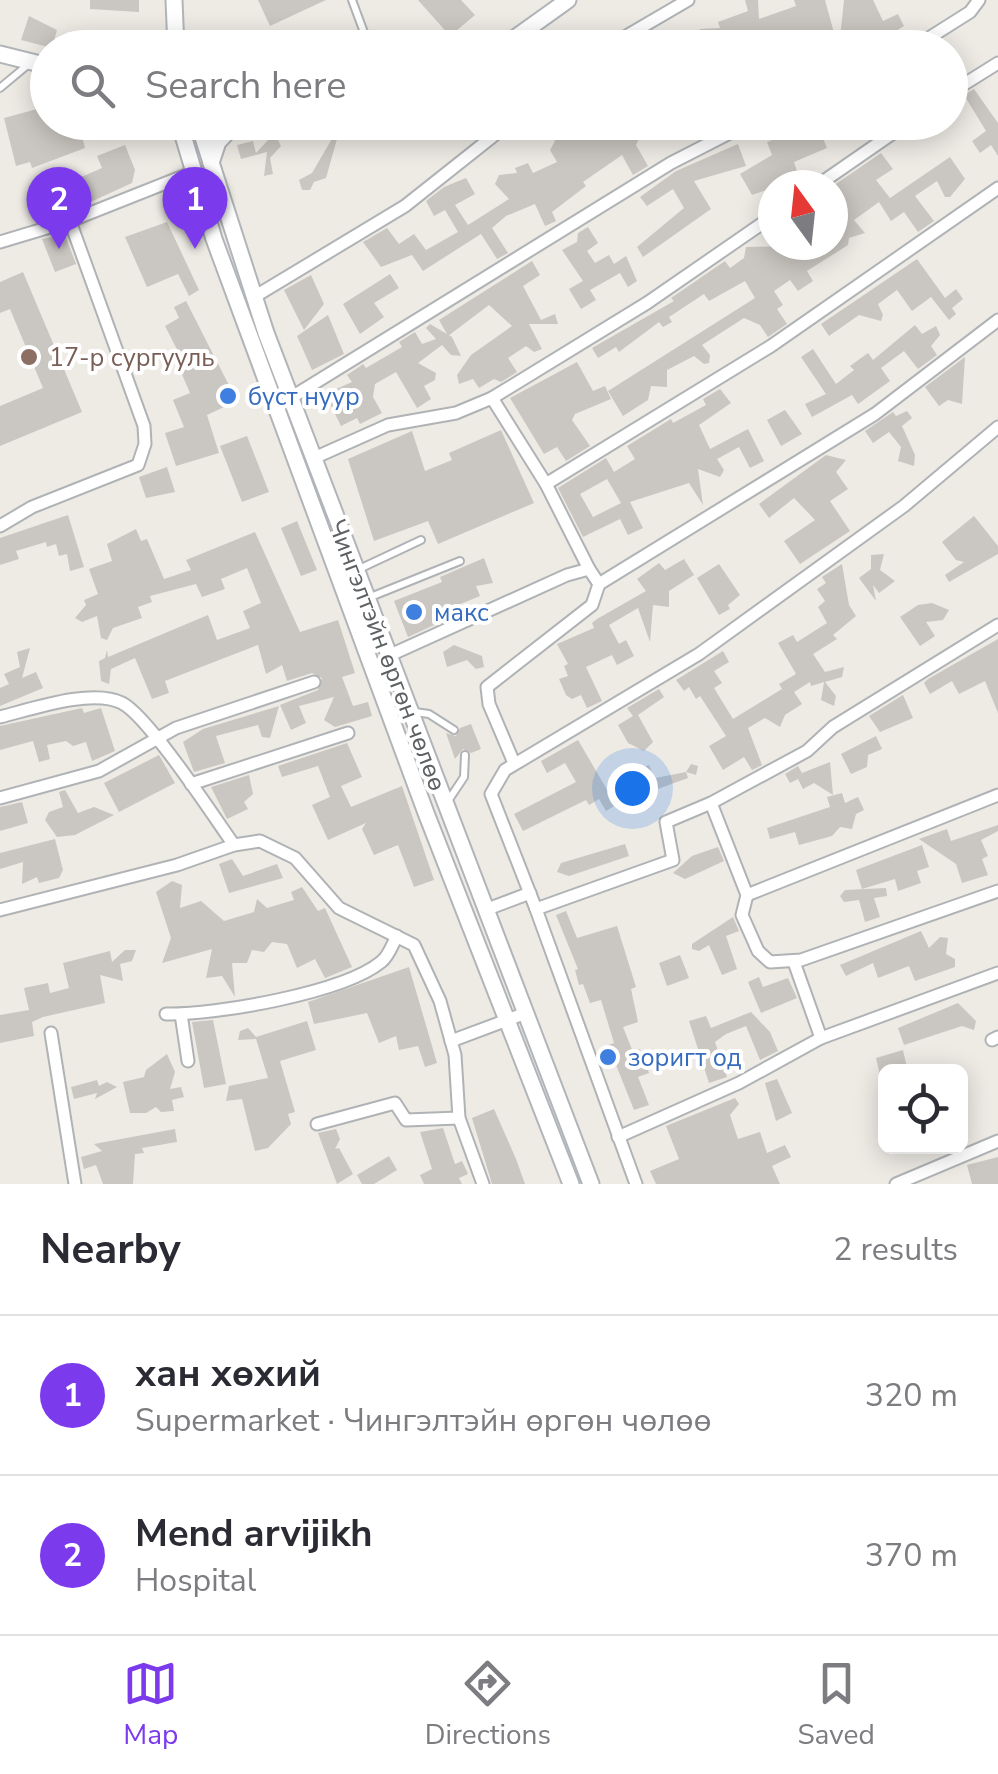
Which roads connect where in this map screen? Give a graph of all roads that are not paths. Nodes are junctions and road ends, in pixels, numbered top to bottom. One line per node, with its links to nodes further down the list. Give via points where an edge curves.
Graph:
1 (174, 0): 6 (main road)
2 (352, 0): 7 (lane)
3 (568, 0): 8 (main road)
4 (688, 0): 9 (street)
5 (980, 0): 10 (street)
6 (175, 30)
7 (363, 30)
8 (526, 30)
9 (637, 30)
10 (942, 30)
11 (0, 54): 12 (main road)
12 (30, 62)
13 (998, 62): 15 (street)
14 (30, 70): 16 (lane)
15 (968, 81)
16 (0, 88)
17 (183, 140): 25 (main road, Чингэлтэйн өргөн чөлөө)
18 (203, 140): 23 (main road, Чингэлтэйн өргөн чөлөө)
19 (220, 140): 23 (main road)
20 (488, 140): 30 (street, via 405,206)
21 (716, 140): 32 (street)
22 (883, 140): 24 (street)
23 (210, 167): 30 (main road, Чингэлтэйн өргөн чөлөө)
24 (840, 170)
25 (191, 174): 27 (street); 72 (main road, Чингэлтэйн өргөн чөлөө)
26 (998, 188): 36 (street, via 771,346)
27 (70, 221): 29 (street); 37 (street, via 145,444 138,464)
28 (758, 226): 33 (street)
29 (0, 242)
30 (254, 298): 32 (main road, Чингэлтэйн өргөн чөлөө)
31 (998, 320): 42 (street, via 875,414)
32 (292, 397): 35 (main road, Чингэлтэйн өргөн чөлөө)
33 (492, 398): 35 (street, via 388,425); 36 (street)
34 (998, 427): 53 (street, via 866,535 700,654)
35 (314, 458): 40 (main road, Чингэлтэйн өргөн чөлөө)
36 (546, 484): 41 (street)
37 (0, 526)
38 (421, 540): 40 (lane)
39 (460, 561): 43 (lane)
40 (356, 570): 43 (main road, Чингэлтэйн өргөн чөлөө)
41 (588, 570): 42 (street); 45 (street)
42 (599, 584): 53 (street, via 592,605 487,687)
43 (366, 598): 45 (main road, Чингэлтэйн өргөн чөлөө)
44 (998, 625): 57 (street, via 833,727 807,751)
45 (388, 656): 47 (main road, Чингэлтэйн өргөн чөлөө)
46 (314, 682): 51 (street, via 176,728)
47 (410, 712): 49 (lane, via 429,714); 58 (main road, Чингэлтэйн өргөн чөлөө)
48 (0, 717): 51 (street, via 83,698 122,703)
49 (454, 730)
50 (348, 733): 54 (street)
51 (158, 742): 54 (street); 56 (street, via 99,771)
52 (465, 755): 58 (lane, via 464,777)
53 (514, 764): 61 (street, via 491,794)
54 (190, 784): 59 (street)
55 (998, 795): 62 (street)
56 (0, 798)
57 (712, 803): 62 (street); 65 (street, via 666,822 674,860)
58 (445, 806): 64 (main road, Чингэлтэйн өргөн чөлөө)
59 (234, 845): 63 (street); 66 (street, via 260,842 295,858 339,908)
60 (998, 891): 67 (street)
61 (530, 893): 64 (street); 65 (street)
62 (746, 895): 67 (street, via 742,915 758,951 770,962)
63 (0, 910)
64 (485, 910): 69 (main road, Чингэлтэйн өргөн чөлөө)
65 (536, 910): 79 (street)
66 (397, 936): 71 (street, via 384,960 359,976 283,999); 75 (street, via 414,944)
67 (794, 962): 74 (street)
68 (998, 973): 74 (street)
69 (526, 1013): 72 (street); 85 (main road, Чингэлтэйн өргөн чөлөө)
70 (166, 1014): 71 (street)
71 (181, 1014): 76 (street)
72 (507, 1021): 75 (street); 84 (main road, Чингэлтэйн өргөн чөлөө)
73 (52, 1032): 82 (street)
74 (821, 1038): 79 (street)
75 (451, 1042): 77 (street)
76 (188, 1061)
77 (460, 1118): 78 (street, via 406,1120 395,1103); 83 (street)
78 (317, 1124)
79 (618, 1138): 81 (street)
80 (998, 1140): 87 (street)
81 (634, 1180): 86 (street)
82 (74, 1184)
83 (484, 1184)
84 (571, 1184)
85 (591, 1184)
86 (619, 1184)
87 (896, 1184)

